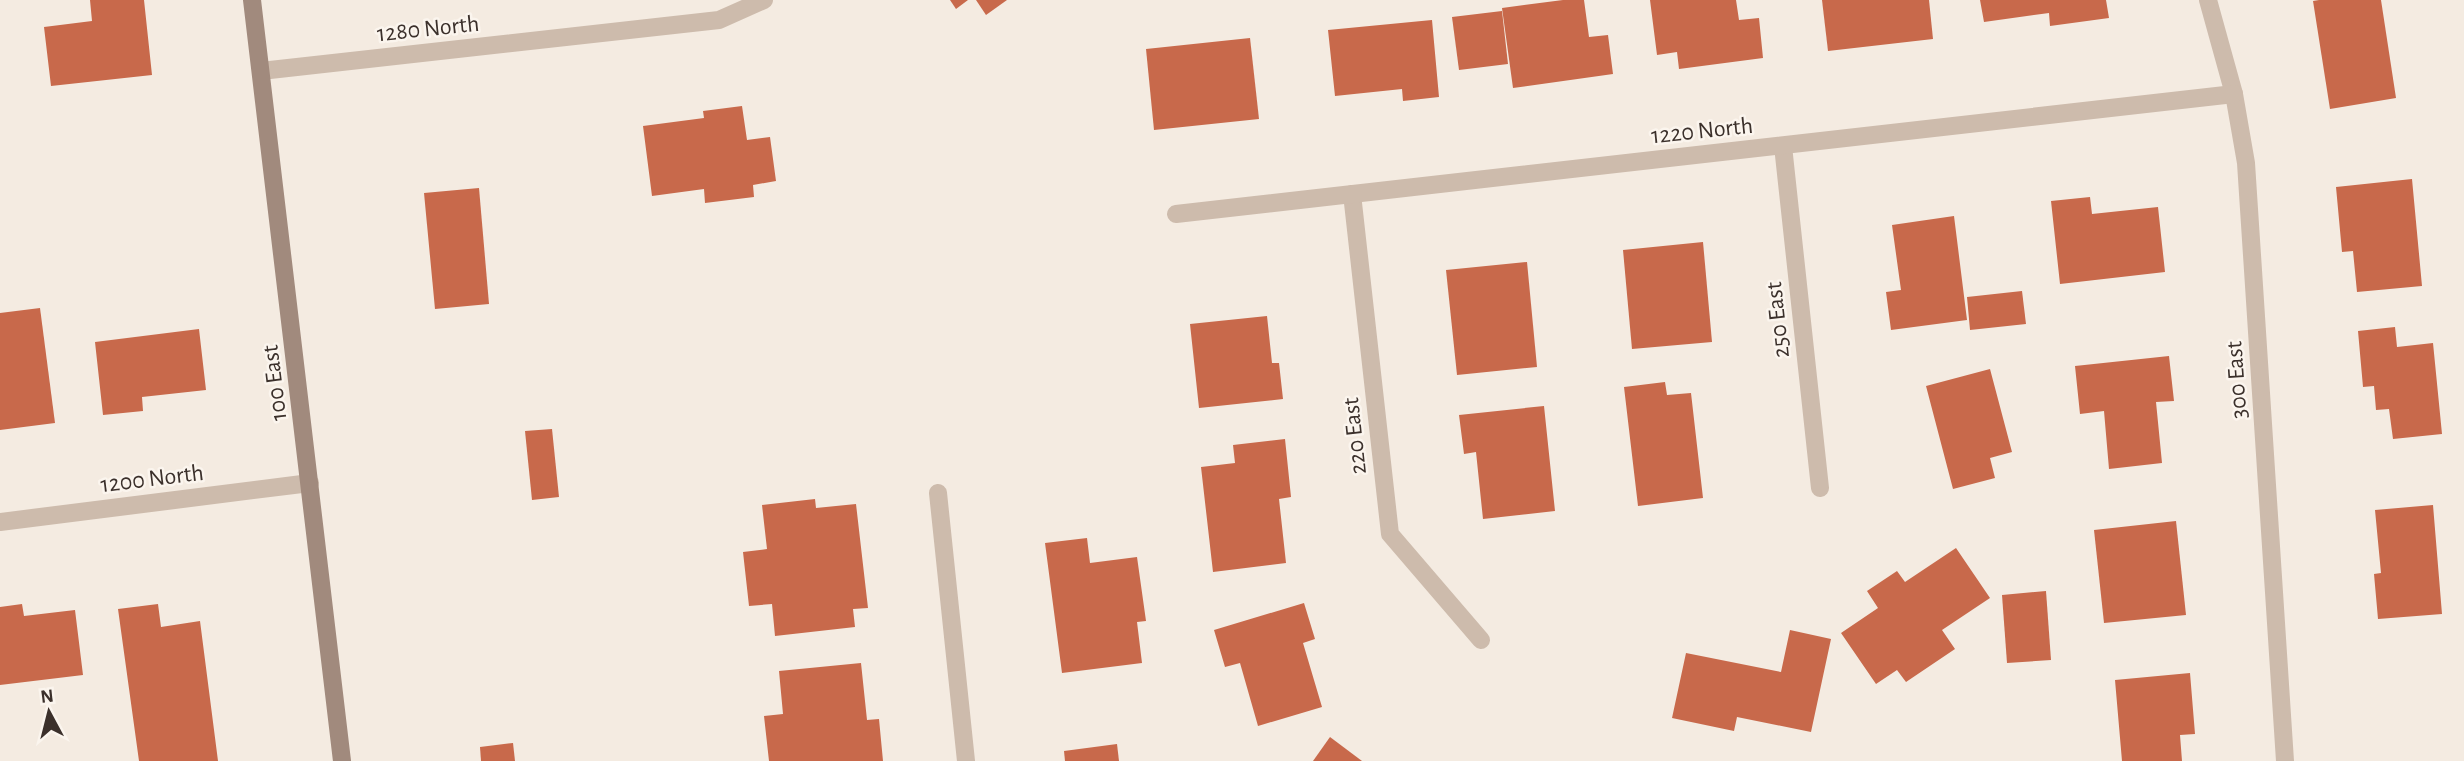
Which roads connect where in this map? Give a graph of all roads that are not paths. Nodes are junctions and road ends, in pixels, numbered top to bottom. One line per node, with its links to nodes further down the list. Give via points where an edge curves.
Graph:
1 (252, 0): 4 (main road, 100 East)
2 (764, 0): 4 (street, 1280 North, via 719,20)
3 (2208, 0): 5 (street, 300 East)
4 (261, 71): 9 (main road, 100 East)
5 (2234, 94): 6 (street, 1220 North); 16 (street, 300 East, via 2246,163)
6 (1783, 146): 7 (street, 1220 North); 10 (street, 250 East)
7 (1352, 194): 8 (street, 1220 North); 13 (street, 220 East, via 1390,534)
8 (1175, 214)
9 (310, 483): 12 (street, 1200 North); 14 (main road, 100 East)
10 (1820, 488)
11 (938, 493): 15 (street)
12 (0, 522)
13 (1481, 640)
14 (342, 761)
15 (966, 761)
16 (2285, 761)

